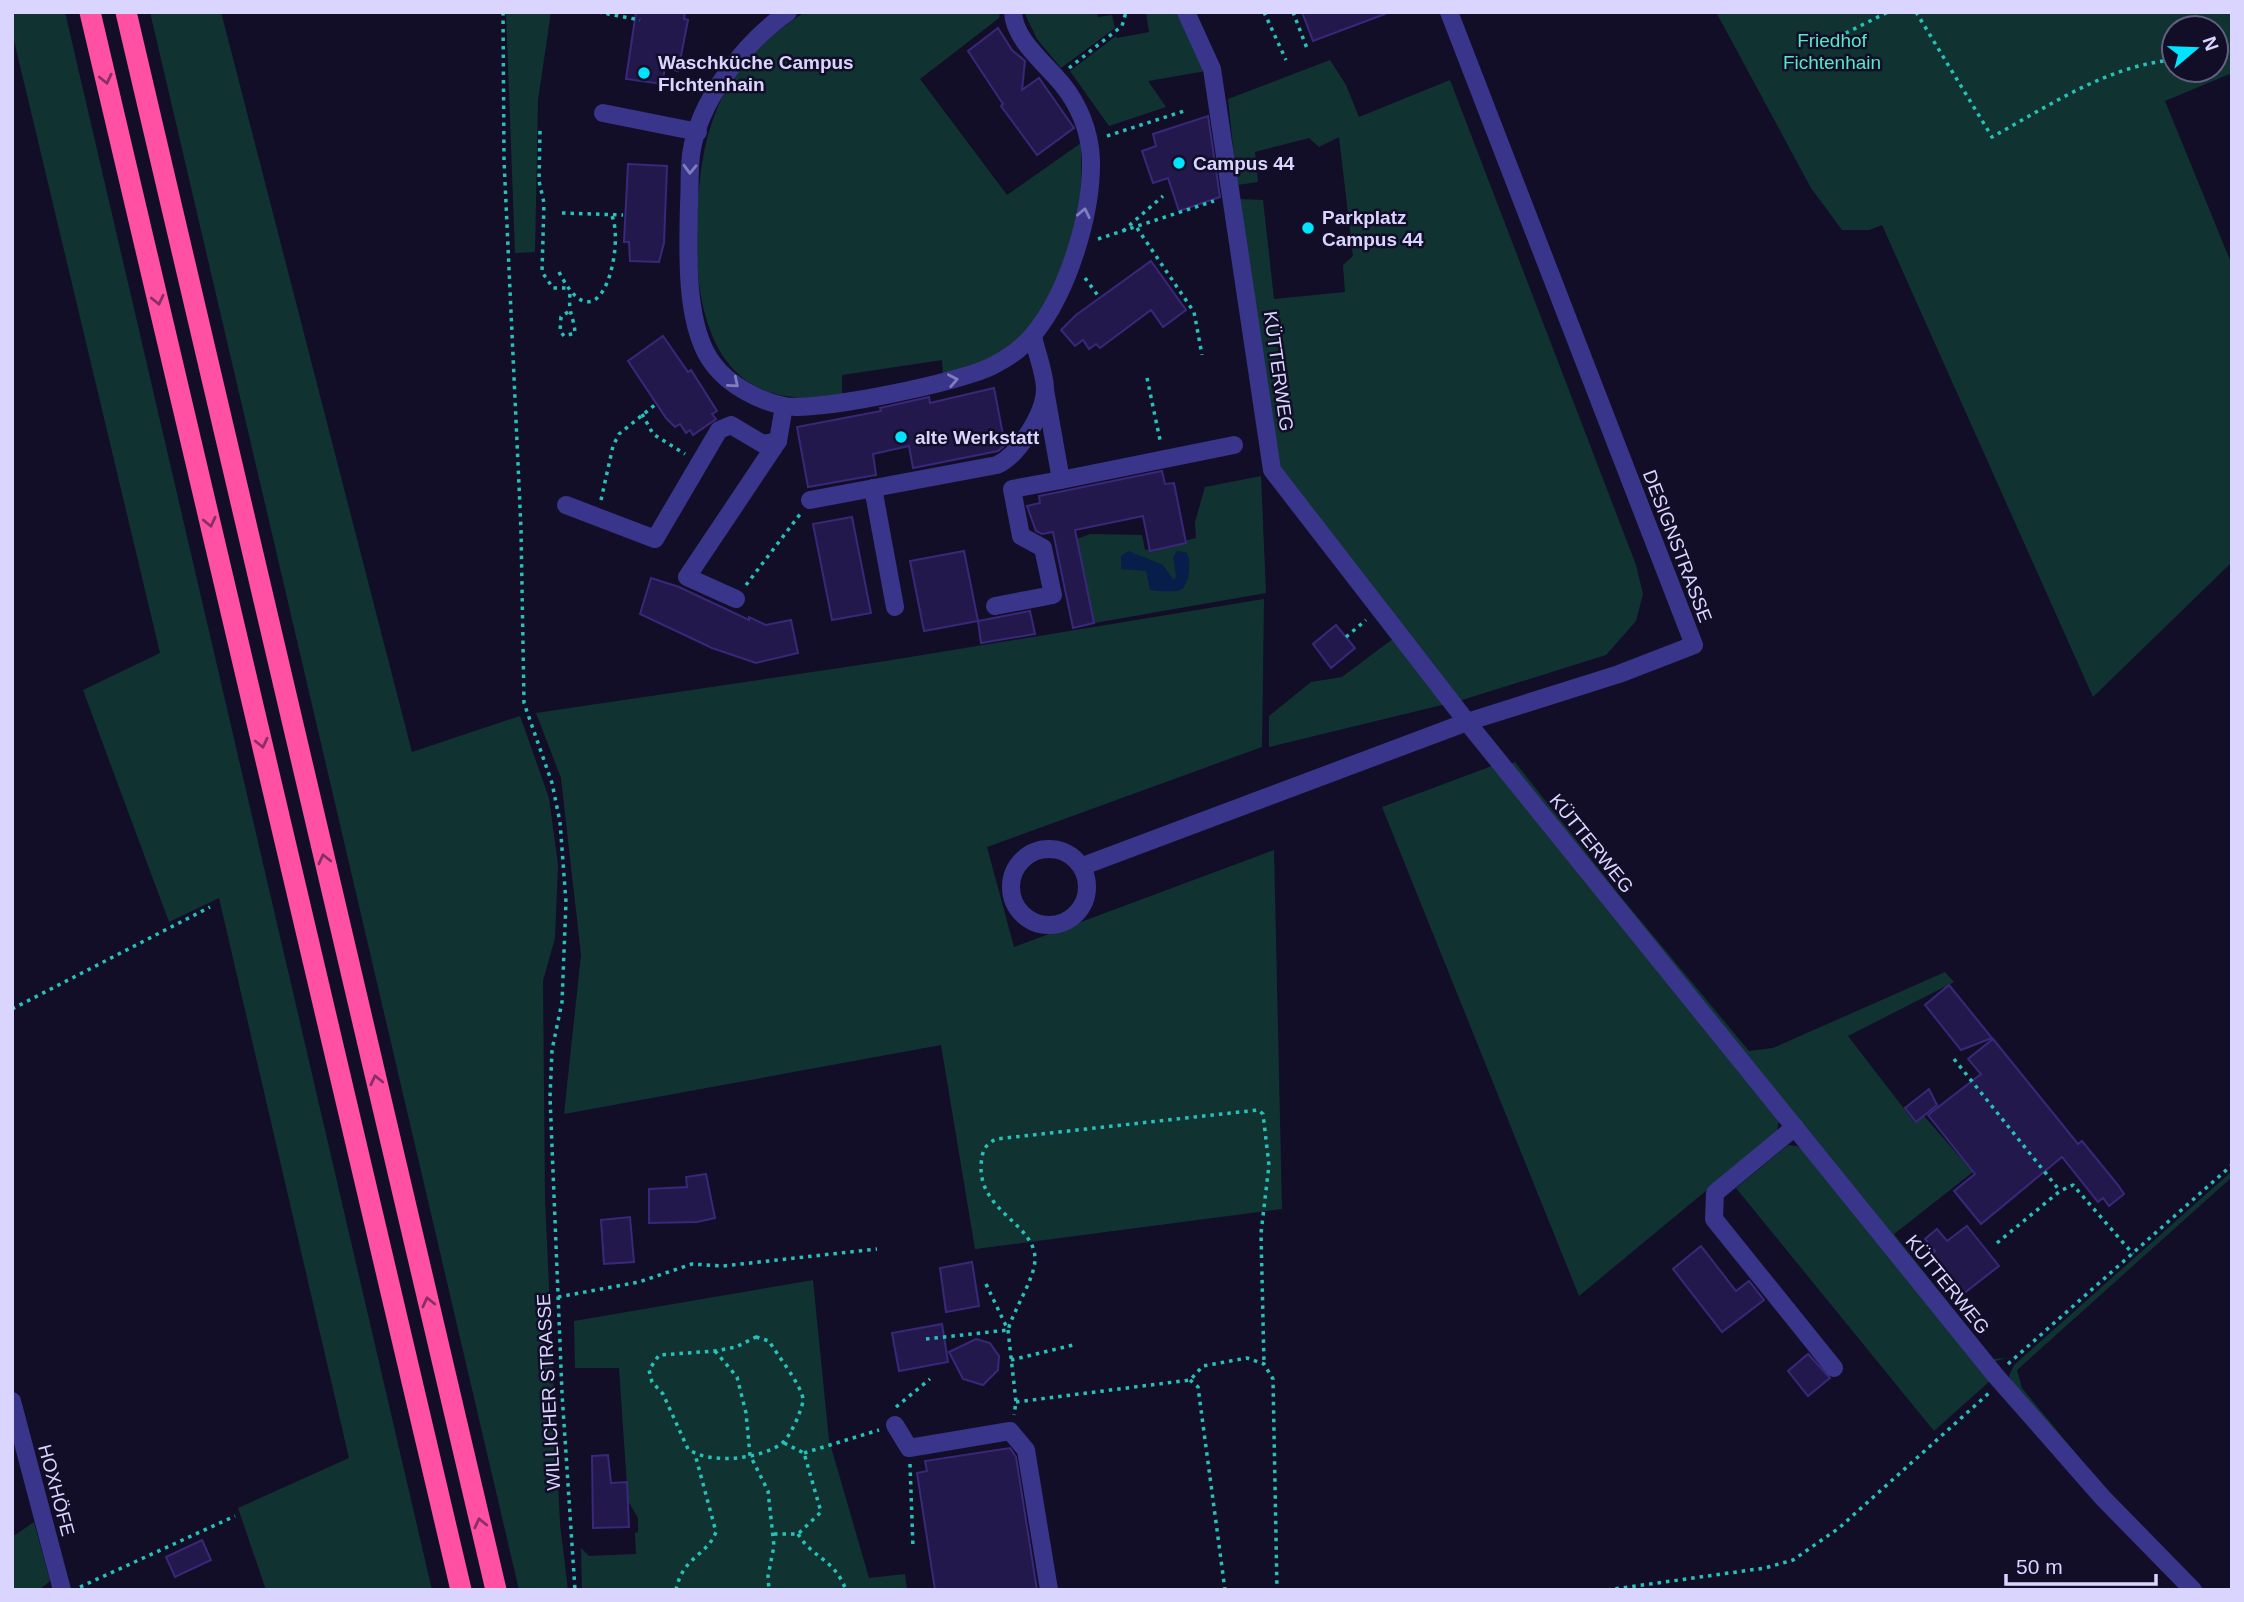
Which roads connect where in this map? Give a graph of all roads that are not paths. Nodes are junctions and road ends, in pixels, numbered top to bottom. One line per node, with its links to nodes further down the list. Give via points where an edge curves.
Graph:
1 (90, 12): 28 (highway, one-way to 28)
2 (126, 12): 29 (highway, one-way to 2)
3 (1013, 12): 9 (street, one-way to 3, via 1052,307 1077,244 1088,194 1089,142 1079,109 1030,48)
4 (1186, 12): 21 (street, KÜTTERWEG, via 1212,69 1272,470)
5 (1449, 12): 21 (street, DESIGNSTRASSE, via 1694,645)
6 (786, 13): 8 (street, via 744,51 718,86)
7 (603, 113): 8 (street)
8 (698, 131): 11 (street, one-way to 11, via 691,153 687,261 700,338 713,365 743,390)
9 (1033, 336): 10 (street); 11 (street, one-way to 9, via 815,407 965,377 993,366)
10 (1045, 390): 14 (street); 15 (street, via 1028,435 1010,459)
11 (784, 406): 12 (street)
12 (778, 441): 17 (street, via 763,444 731,425 719,430 654,539); 18 (street, via 687,577)
13 (1234, 445): 14 (street)
14 (1061, 480): 19 (street, via 1012,489 1021,536 1044,548 1053,596)
15 (873, 488): 16 (street); 20 (street)
16 (810, 500)
17 (566, 505)
18 (736, 599)
19 (995, 606)
20 (895, 607)
21 (1467, 722): 22 (street, DESIGNSTRASSE); 23 (street, KÜTTERWEG)
22 (1083, 866): 22 (street, via 1083,901 1074,916 1057,925 1039,926 1022,917 1013,904 1018,863 1045,848 1068,852)
23 (1795, 1128): 24 (street, via 1715,1193 1714,1219); 31 (street, KÜTTERWEG, via 1998,1379 2102,1498)
24 (1834, 1368)
25 (12, 1401): 27 (street, HOXHÖFE)
26 (895, 1425): 30 (street, via 909,1448 1010,1431 1026,1450)
27 (62, 1590)
28 (461, 1590)
29 (496, 1590)
30 (1049, 1590)
31 (2193, 1590)

